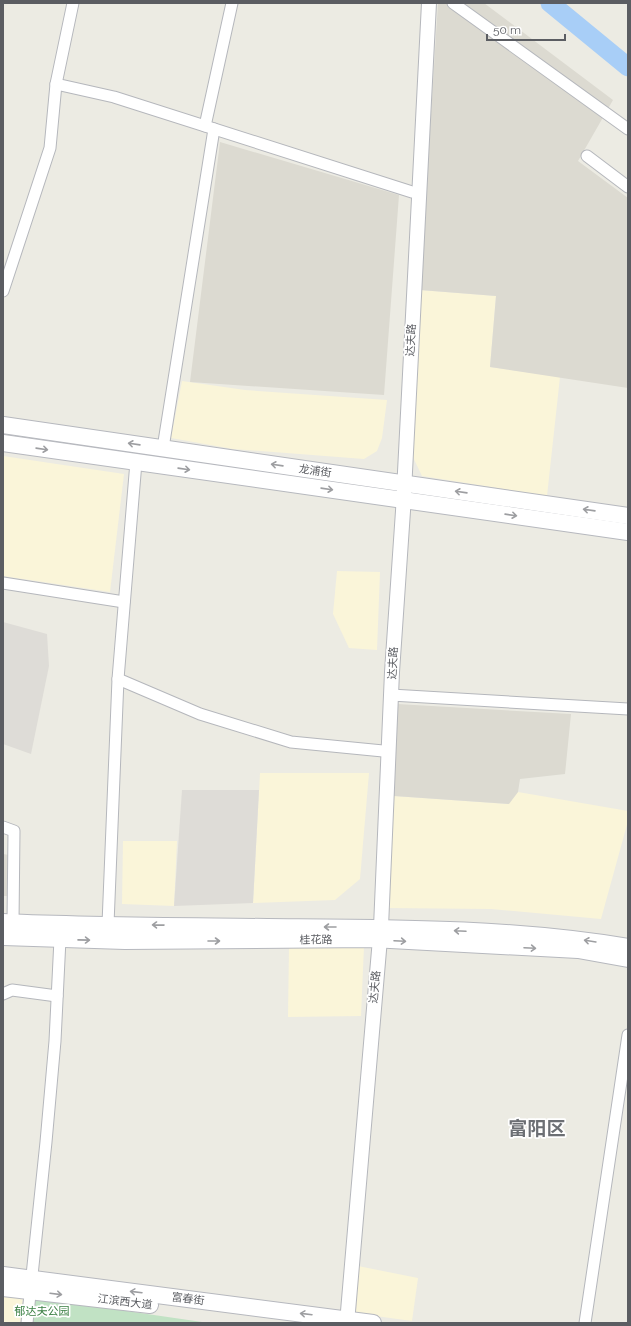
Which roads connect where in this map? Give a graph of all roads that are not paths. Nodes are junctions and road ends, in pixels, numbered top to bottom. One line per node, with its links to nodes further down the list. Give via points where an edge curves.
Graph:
1 (73, 3): 6 (street)
2 (232, 3): 7 (street)
3 (423, 3): 11 (street, 达夫路)
4 (429, 3): 17 (street, 达夫路)
5 (453, 3): 8 (street)
6 (56, 84): 7 (street, via 114,97); 12 (street, via 50,148)
7 (209, 127): 11 (street); 15 (street)
8 (628, 129)
9 (586, 156): 10 (street)
10 (628, 187)
11 (412, 192): 17 (street, 达夫路)
12 (3, 291)
13 (3, 425): 15 (main road, 龙浦街, one-way to 13)
14 (3, 443): 16 (main road, 龙浦街, one-way to 16)
15 (163, 448): 17 (main road, 龙浦街, one-way to 15)
16 (136, 462): 18 (main road, 龙浦街, one-way to 18); 22 (street)
17 (400, 483): 18 (street, 达夫路); 19 (main road, 龙浦街, one-way to 17)
18 (400, 500): 20 (main road, 龙浦街, one-way to 20); 24 (street, 达夫路); 26 (street, 达夫路)
19 (628, 516)
20 (628, 532)
21 (3, 583): 22 (street)
22 (124, 602): 23 (street)
23 (118, 679): 26 (street, via 200,714 291,742); 29 (street)
24 (391, 695): 25 (street); 30 (street, 达夫路)
25 (628, 709)
26 (382, 751): 30 (street, 达夫路)
27 (3, 827): 28 (street, via 14,831)
28 (8, 922): 29 (main road)
29 (108, 924): 30 (main road, one-way to 29)
30 (376, 933): 32 (main road, 桂花路, one-way to 30, via 216,941); 33 (main road, one-way to 30, via 568,938 487,932); 34 (main road, 桂花路, one-way to 34, via 578,950); 41 (street, 达夫路)
31 (3, 937): 32 (main road, 桂花路)
32 (60, 939): 36 (street)
33 (628, 947)
34 (628, 959)
35 (3, 994): 36 (street, via 12,990)
36 (57, 996): 39 (street, via 46,1142)
37 (628, 1035): 45 (street)
38 (3, 1275): 39 (main road, 富春街)
39 (30, 1285): 40 (main road, 江滨西大道); 41 (main road, 富春街, one-way to 39); 42 (street); 43 (main road, 江滨西大道, one-way to 43)
40 (3, 1288)
41 (344, 1321): 44 (main road, 富春街)
42 (27, 1323)
43 (294, 1323)
44 (373, 1323)
45 (585, 1323)

